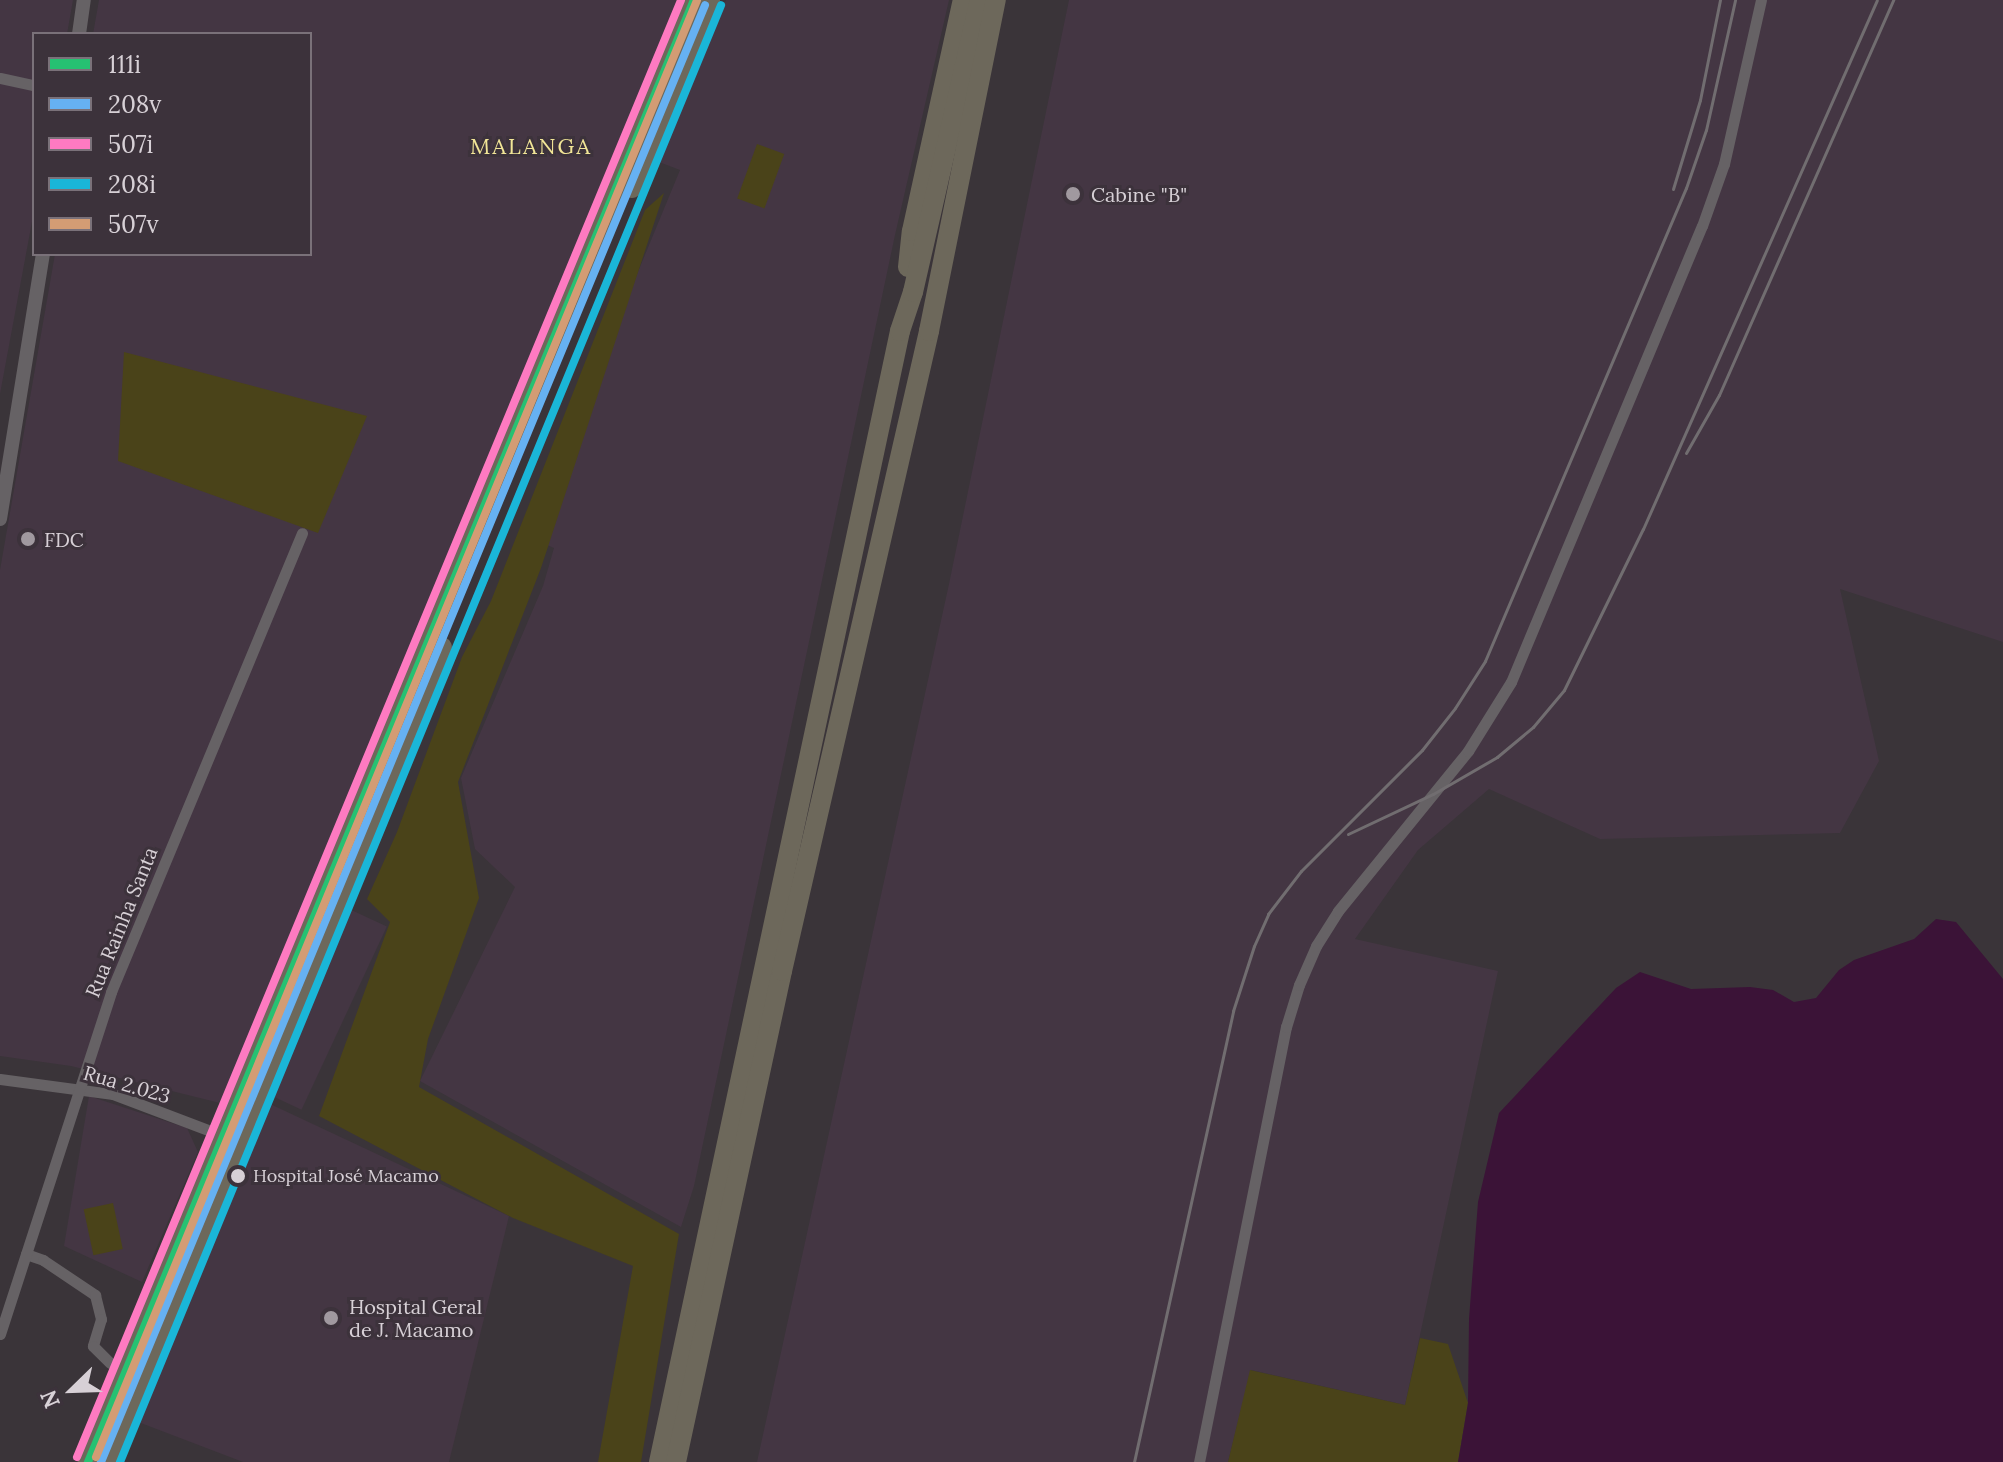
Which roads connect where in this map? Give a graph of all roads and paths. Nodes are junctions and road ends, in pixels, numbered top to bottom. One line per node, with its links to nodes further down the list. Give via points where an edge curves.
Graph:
1 (84, 0): 9 (main road)
2 (694, 0): 19 (highway)
3 (710, 0): 19 (highway)
4 (963, 0): 13 (highway, via 912,231)
5 (980, 0): 13 (highway)
6 (996, 0): 14 (highway)
7 (1008, 0): 14 (highway, via 969,194)
8 (1761, 0): 27 (street, via 1724,164 1702,226 1516,670 1468,751 1338,911 1299,985 1286,1027)
9 (79, 32)
10 (0, 78): 11 (street)
11 (32, 85)
12 (43, 256): 15 (main road)
13 (900, 331): 25 (highway)
14 (929, 331): 26 (highway, via 785,956)
15 (0, 519)
16 (302, 533): 18 (street, Rua Rainha Santa, via 117,978)
17 (0, 1079): 18 (street, Rua 2.023)
18 (78, 1087): 19 (street, Rua 2.023, via 113,1094); 20 (street, Rua Rainha Santa)
19 (230, 1139): 23 (highway); 24 (highway, via 227,1173)
20 (26, 1254): 21 (street, Rua Rainha Santa); 22 (street, via 95,1295 101,1319 93,1346)
21 (0, 1334)
22 (110, 1363)
23 (88, 1462)
24 (107, 1462)
25 (659, 1462)
26 (676, 1462)
27 (1199, 1462)

